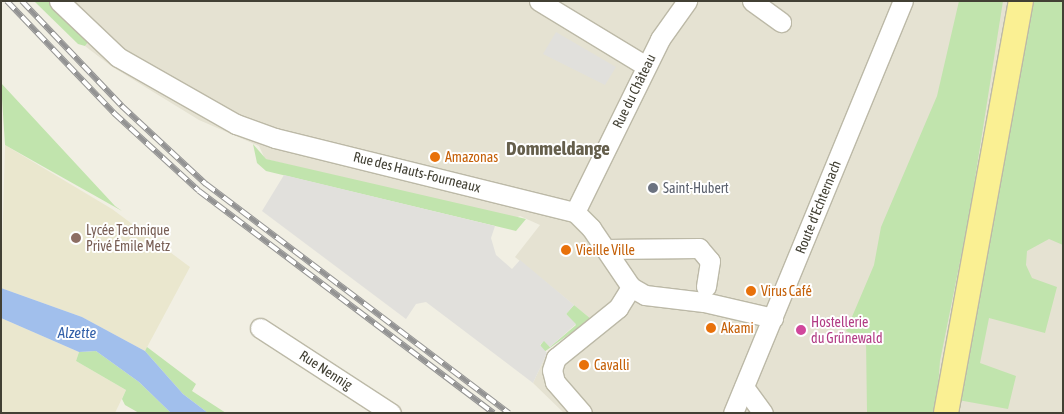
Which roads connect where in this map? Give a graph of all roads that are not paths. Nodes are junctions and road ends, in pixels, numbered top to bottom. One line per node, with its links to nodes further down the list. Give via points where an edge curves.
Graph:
1 (60, 1): 9 (street, Rue des Hauts-Fourneaux, via 118,56 236,124 275,138)
2 (539, 1): 8 (street)
3 (688, 1): 8 (street, Rue du Château)
4 (752, 1): 7 (street)
5 (903, 1): 13 (street, Route d'Echternach)
6 (1021, 1): 20 (main road)
7 (781, 22)
8 (646, 66): 9 (street, Rue du Château)
9 (575, 212): 10 (street)
10 (606, 249): 11 (street, via 699,248 710,261); 12 (street)
11 (706, 287)
12 (631, 288): 13 (street, via 661,299 704,302); 17 (street, via 618,308 564,349 554,364 555,382)
13 (773, 318): 15 (street, Route d'Echternach)
14 (260, 328): 16 (street, Rue Nennig)
15 (744, 387): 18 (street, Route d'Echternach); 19 (street)
16 (391, 413)
17 (582, 413)
18 (734, 413)
19 (763, 413)
20 (946, 413)

